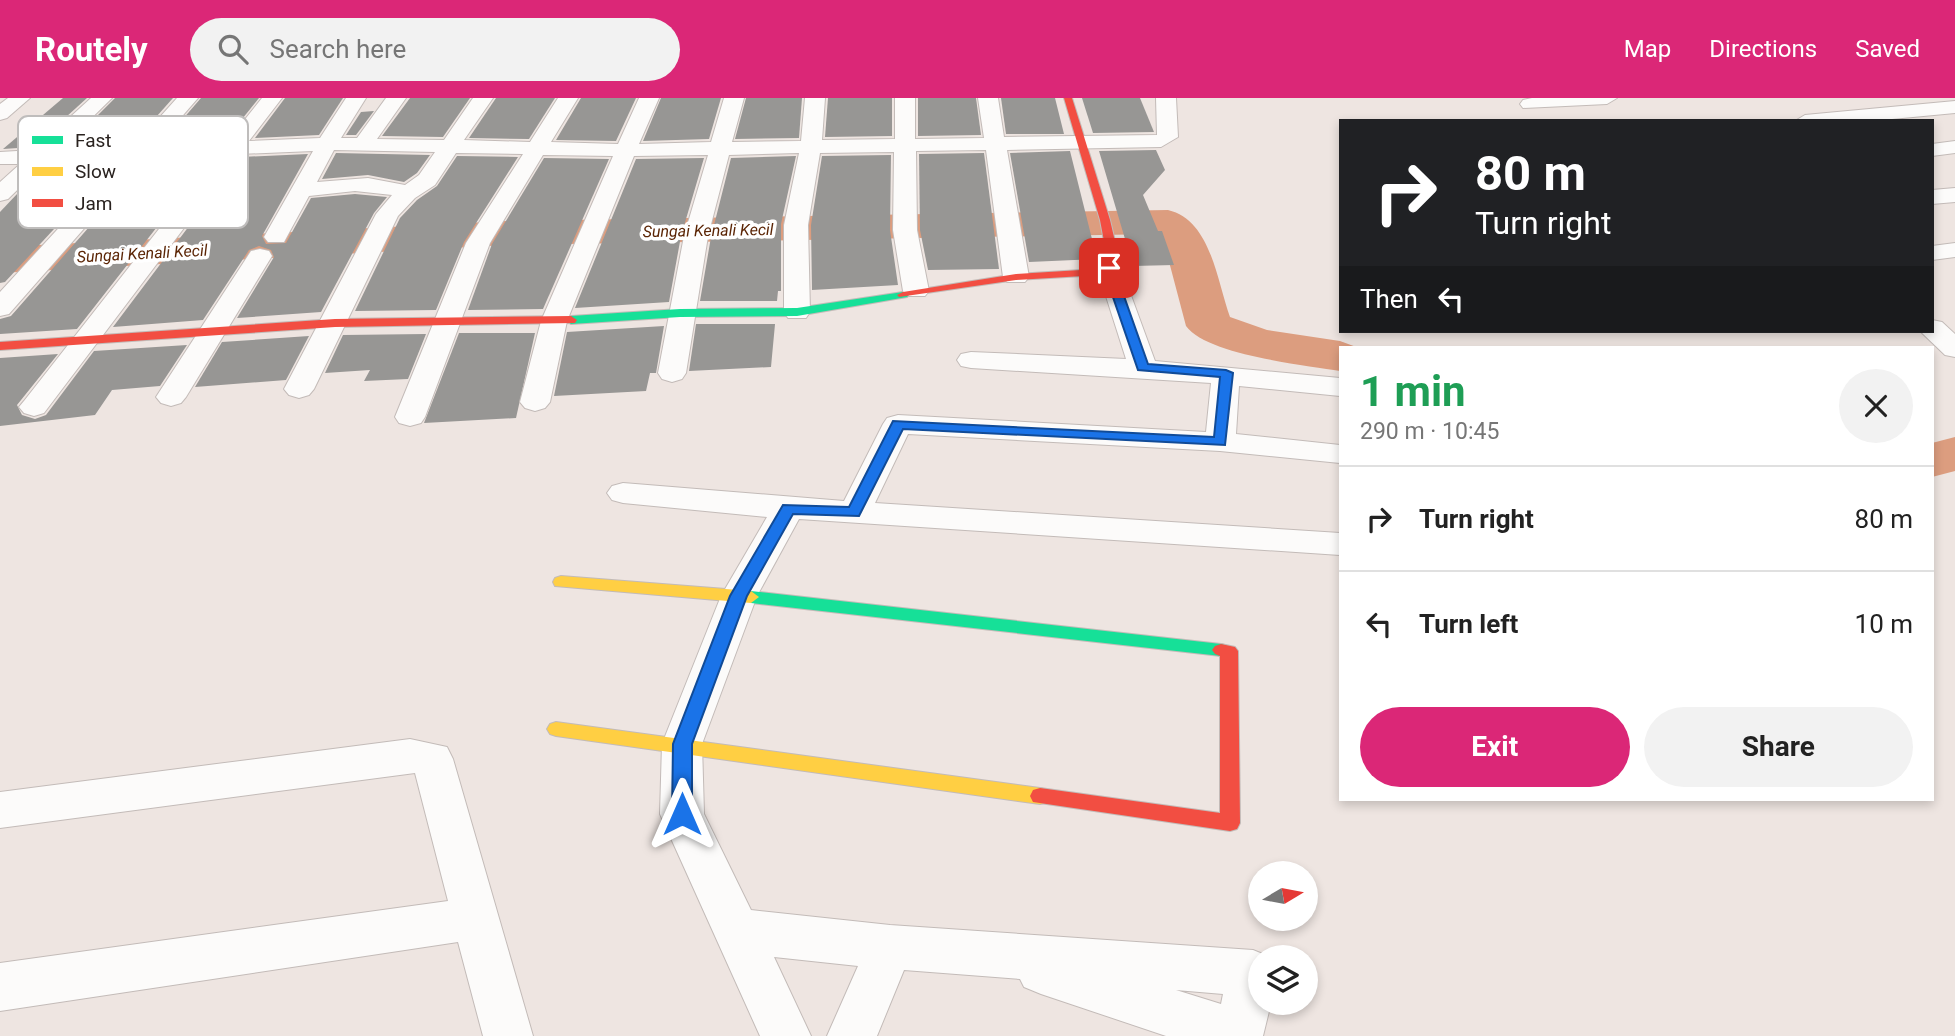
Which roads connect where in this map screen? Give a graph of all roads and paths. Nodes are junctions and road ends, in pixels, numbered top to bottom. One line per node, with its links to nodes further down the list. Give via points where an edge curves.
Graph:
1 (20, 98): 19 (street)
2 (102, 98): 20 (street)
3 (188, 98): 21 (street)
4 (272, 98): 24 (street)
5 (356, 98): 25 (street)
6 (396, 98): 26 (street)
7 (483, 98): 29 (street)
8 (568, 98): 34 (street)
9 (649, 98): 36 (street)
10 (734, 98): 35 (street)
11 (815, 98): 32 (street)
12 (905, 98): 30 (street)
13 (988, 98): 27 (street)
14 (1068, 98): 28 (street)
15 (1166, 98): 28 (street, via 1168,137 1161,141)
16 (1607, 98): 17 (street)
17 (1526, 101): 22 (street)
18 (1955, 107): 23 (street)
19 (0, 114)
20 (83, 116)
21 (172, 116)
22 (1548, 119)
23 (1826, 119)
24 (248, 131)
25 (327, 144): 26 (street); 31 (street); 41 (street)
26 (363, 144): 29 (street)
27 (995, 144): 28 (street); 30 (street); 51 (street)
28 (1080, 144): 50 (street, via 1105,222 1114,263)
29 (451, 145): 34 (street); 42 (street, via 427,180)
30 (905, 146): 32 (street); 52 (street, via 906,225)
31 (248, 147)
32 (811, 147): 35 (street); 54 (street, via 796,228)
33 (1955, 147): 37 (street)
34 (539, 148): 36 (street); 58 (street, via 481,237)
35 (718, 148): 36 (street); 55 (street)
36 (627, 150): 59 (street)
37 (1934, 150)
38 (18, 157): 39 (street)
39 (0, 158)
40 (18, 177): 43 (street)
41 (302, 191): 42 (street, via 366,182); 61 (street)
42 (407, 193): 60 (street, via 388,214)
43 (0, 194)
44 (1955, 195): 45 (street)
45 (1934, 197)
46 (73, 228): 53 (street)
47 (172, 228): 63 (street)
48 (1955, 250): 49 (street)
49 (1934, 253)
50 (1109, 268): 51 (street); 67 (street)
51 (1016, 277): 52 (street)
52 (916, 291): 54 (street)
53 (0, 308)
54 (797, 312): 55 (street)
55 (680, 313): 59 (street); 68 (street)
56 (1955, 313): 57 (street)
57 (1934, 315)
58 (449, 321): 59 (street); 60 (street); 75 (street)
59 (555, 321): 73 (street)
60 (335, 323): 61 (street); 71 (street)
61 (213, 329): 63 (street); 72 (street)
62 (1934, 330): 65 (street)
63 (85, 340): 64 (street); 74 (street)
64 (0, 346)
65 (1955, 349)
66 (971, 360): 67 (street)
67 (1143, 368): 69 (street)
68 (672, 373)
69 (1226, 373): 70 (street); 76 (street)
70 (1339, 387)
71 (299, 389)
72 (171, 397)
73 (535, 402)
74 (34, 407)
75 (410, 417)
76 (1220, 442): 77 (street); 80 (street, via 898,424)
77 (1339, 454)
78 (623, 493): 79 (street)
79 (789, 508): 80 (street); 83 (street)
80 (854, 513): 81 (street)
81 (1339, 544)
82 (561, 582): 83 (street)
83 (739, 596): 85 (street); 85 (street, via 1229,651 1230,823)
84 (556, 729): 85 (street)
85 (682, 744): 88 (street, via 682,814)
86 (0, 810): 87 (street, via 410,756 432,759)
87 (478, 918): 91 (street); 92 (street)
88 (738, 931): 89 (street); 93 (street)
89 (890, 947): 90 (street); 94 (street)
90 (989, 955): 95 (street); 95 (street, via 1253,974)
91 (0, 986)
92 (508, 1036)
93 (786, 1036)
94 (852, 1036)
95 (1238, 1036)

